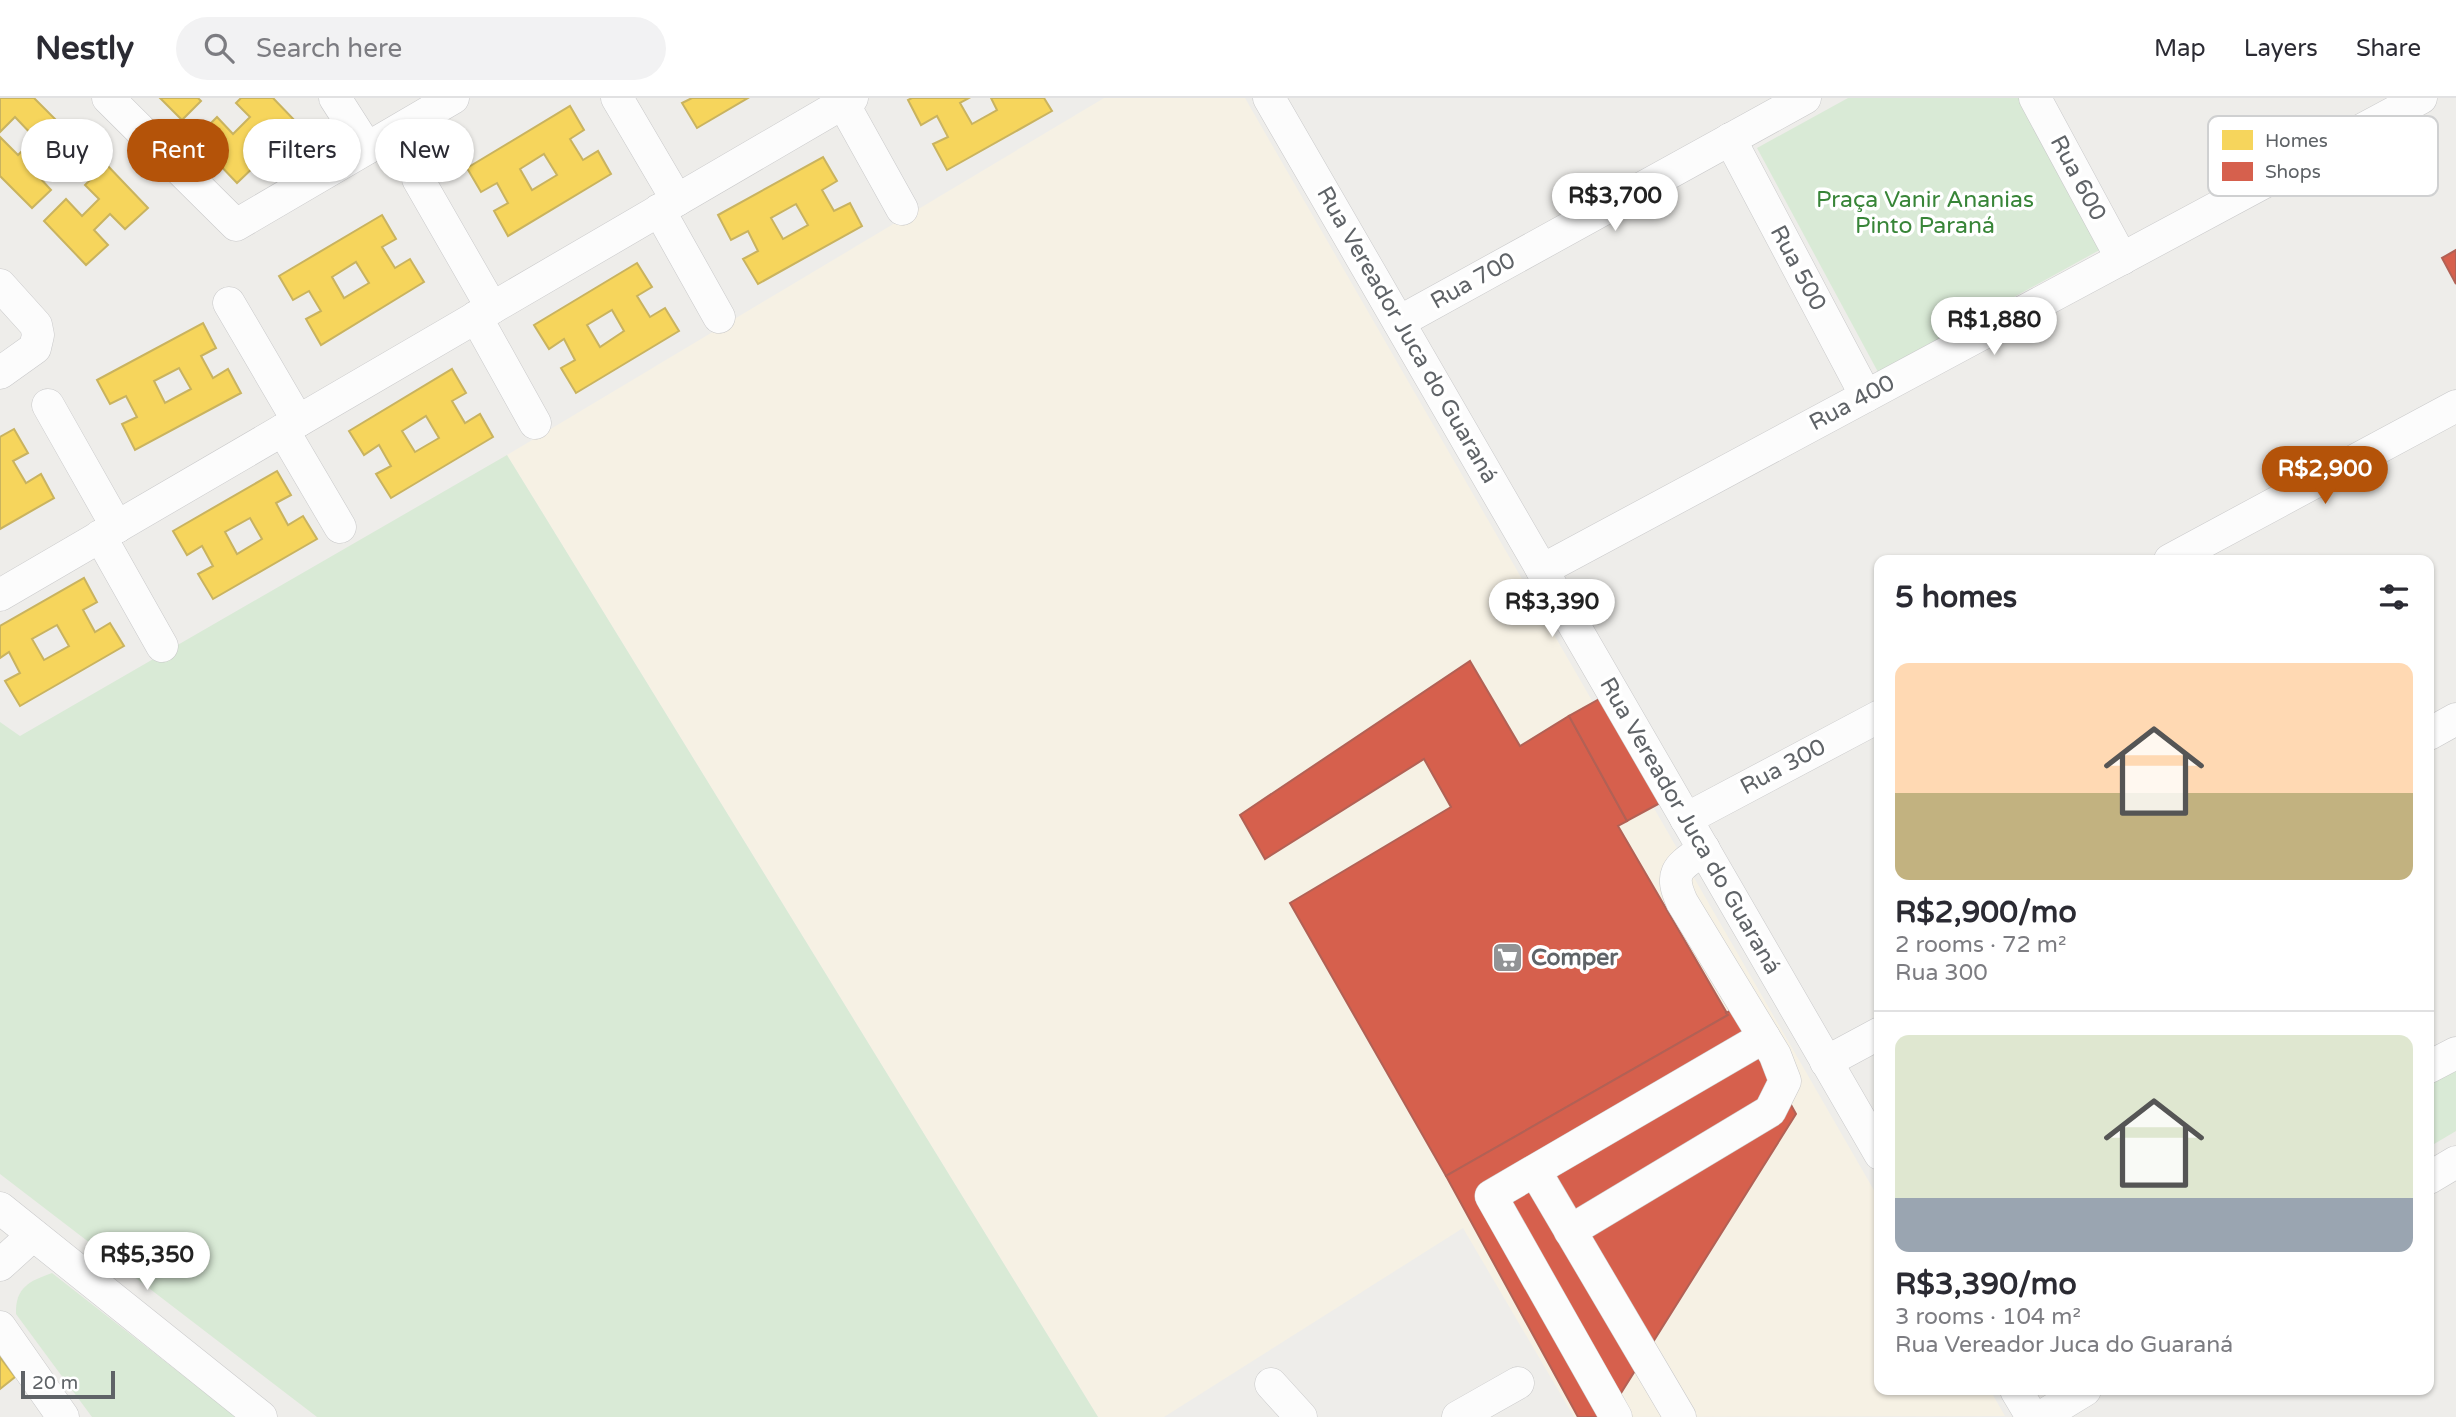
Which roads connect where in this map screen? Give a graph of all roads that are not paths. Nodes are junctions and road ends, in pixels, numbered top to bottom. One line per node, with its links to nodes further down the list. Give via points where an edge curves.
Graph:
1 (108, 98): 12 (street, via 236,225)
2 (335, 98): 12 (street)
3 (453, 98): 12 (street)
4 (617, 98): 15 (street)
5 (1269, 98): 22 (street, Rua Vereador Juca do Guaraná)
6 (1805, 98): 11 (street, Rua 700)
7 (2035, 98): 17 (street, Rua 600)
8 (2421, 98): 10 (street, Rua 400)
9 (847, 101): 15 (street); 16 (street)
10 (2388, 116)
11 (1730, 139): 22 (street, Rua 700); 24 (street, Rua 500)
12 (367, 148)
13 (419, 182): 20 (street)
14 (2239, 196): 17 (street, Rua 400)
15 (668, 205): 20 (street); 21 (street)
16 (902, 209)
17 (2122, 259): 24 (street, Rua 400)
18 (0, 285): 23 (street, via 36,325 38,335 35,348)
19 (229, 303): 28 (street)
20 (484, 312): 27 (street); 28 (street)
21 (719, 317)
22 (1399, 322): 32 (street, Rua Vereador Juca do Guaraná)
23 (0, 373)
24 (1866, 396): 32 (street, Rua 400)
25 (48, 405): 30 (street)
26 (2456, 406): 31 (street)
27 (535, 423)
28 (290, 425): 29 (street); 30 (street)
29 (340, 527)
30 (108, 532): 33 (street); 34 (street)
31 (2179, 555)
32 (1542, 570): 38 (street, Rua Vereador Juca do Guaraná)
33 (0, 595)
34 (162, 646)
35 (1874, 719): 38 (street, Rua 300)
36 (2456, 719): 37 (street)
37 (2434, 731)
38 (1686, 819): 39 (street, Rua Vereador Juca do Guaraná)
39 (1704, 849): 41 (street, via 1681,865 1676,888); 43 (street, Rua Vereador Juca do Guaraná)
40 (1874, 1036): 43 (street)
41 (1764, 1037): 47 (street); 50 (street, via 1785,1081 1770,1111)
42 (2456, 1053): 44 (street)
43 (1826, 1062): 45 (street, Rua Vereador Juca do Guaraná)
44 (2434, 1064)
45 (1874, 1144)
46 (2456, 1162): 48 (street)
47 (1535, 1171): 50 (street); 62 (street, via 1490,1196)
48 (2434, 1175)
49 (0, 1208): 51 (street)
50 (1570, 1231): 63 (street)
51 (33, 1235): 52 (street); 59 (street)
52 (0, 1265)
53 (0, 1327): 58 (street)
54 (1518, 1383): 61 (street)
55 (1272, 1384): 60 (street)
56 (2019, 1395): 64 (street)
57 (2077, 1395): 65 (street)
58 (62, 1417)
59 (261, 1417)
60 (1301, 1417)
61 (1458, 1417)
62 (1616, 1417)
63 (1680, 1417)
64 (2032, 1417)
65 (2041, 1417)

